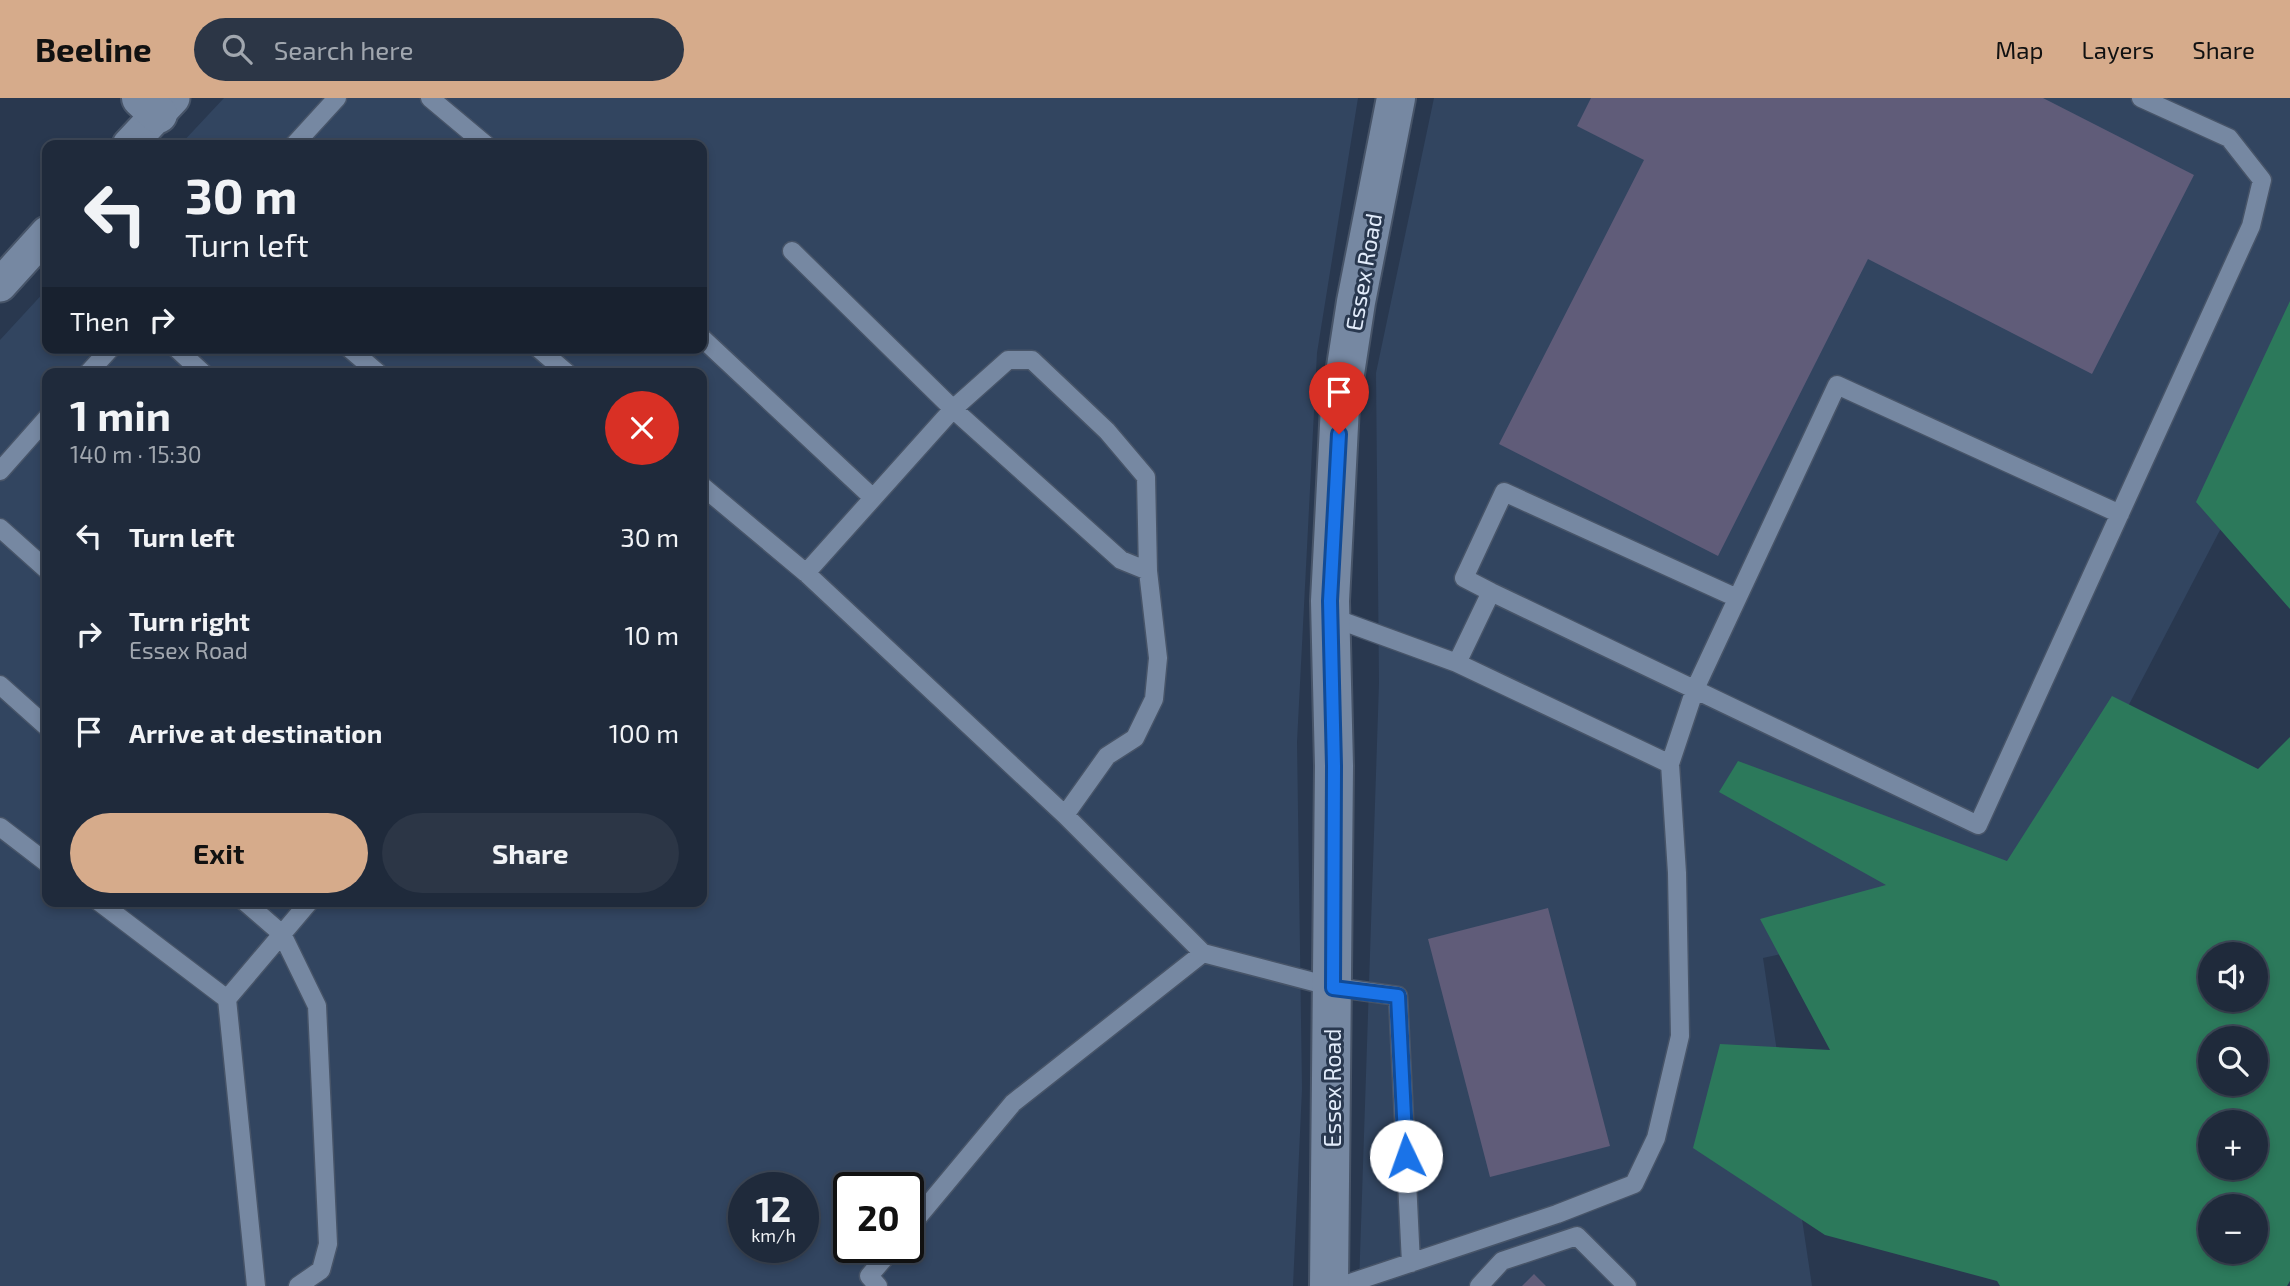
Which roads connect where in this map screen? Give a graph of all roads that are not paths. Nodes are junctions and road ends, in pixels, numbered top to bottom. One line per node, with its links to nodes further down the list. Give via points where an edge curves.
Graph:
1 (337, 98): 7 (lane)
2 (430, 98): 8 (lane)
3 (1396, 98): 33 (street, Essex Road, via 1340,406)
4 (2141, 98): 26 (lane, via 2229,138 2262,180 2251,226)
5 (158, 103): 6 (street)
6 (132, 140)
7 (300, 140)
8 (480, 140)
9 (42, 239): 11 (street)
10 (792, 251): 21 (lane)
11 (0, 285)
12 (707, 343): 25 (lane)
13 (105, 354): 17 (lane)
14 (183, 354): 18 (lane)
15 (356, 354): 19 (lane)
16 (545, 354): 20 (lane)
17 (93, 368)
18 (198, 368)
19 (372, 368)
20 (561, 368)
21 (953, 409): 25 (lane); 29 (lane, via 1121,560); 29 (lane, via 1008,360 1032,360 1107,431 1146,477)
22 (42, 424): 23 (lane)
23 (0, 471)
24 (707, 490): 30 (lane)
25 (872, 497): 30 (lane)
26 (2120, 514): 32 (lane, via 1837,385); 36 (lane, via 1978,825)
27 (0, 528): 28 (lane)
28 (42, 566)
29 (1148, 571): 39 (lane, via 1158,658 1153,699 1135,737 1107,756)
30 (806, 573): 39 (lane)
31 (1491, 592): 32 (lane, via 1464,578 1504,492); 34 (lane); 36 (lane)
32 (1737, 598): 36 (lane)
33 (1331, 617): 34 (lane); 47 (street, Essex Road)
34 (1457, 663): 38 (lane)
35 (0, 685): 37 (lane)
36 (1695, 690): 38 (lane)
37 (42, 723)
38 (1670, 764): 50 (lane, via 1680,1035 1656,1138 1633,1184)
39 (1065, 815): 46 (lane)
40 (0, 827): 41 (lane)
41 (42, 859)
42 (106, 907): 48 (lane)
43 (251, 907): 45 (lane)
44 (305, 907): 45 (lane)
45 (282, 934): 48 (lane); 53 (lane, via 317,1006 328,1231 321,1270)
46 (1203, 953): 47 (lane); 49 (lane, via 1013,1103)
47 (1333, 988): 50 (lane, via 1398,996); 55 (street, Essex Road)
48 (227, 999): 52 (lane)
49 (924, 1210)
50 (1411, 1262): 56 (lane)
51 (880, 1263): 54 (lane, via 869,1276)
52 (256, 1286)
53 (298, 1286)
54 (878, 1286)
55 (1329, 1286)
56 (1341, 1286)
57 (1479, 1286): 58 (lane, via 1502,1261 1577,1236)
58 (1627, 1286)

